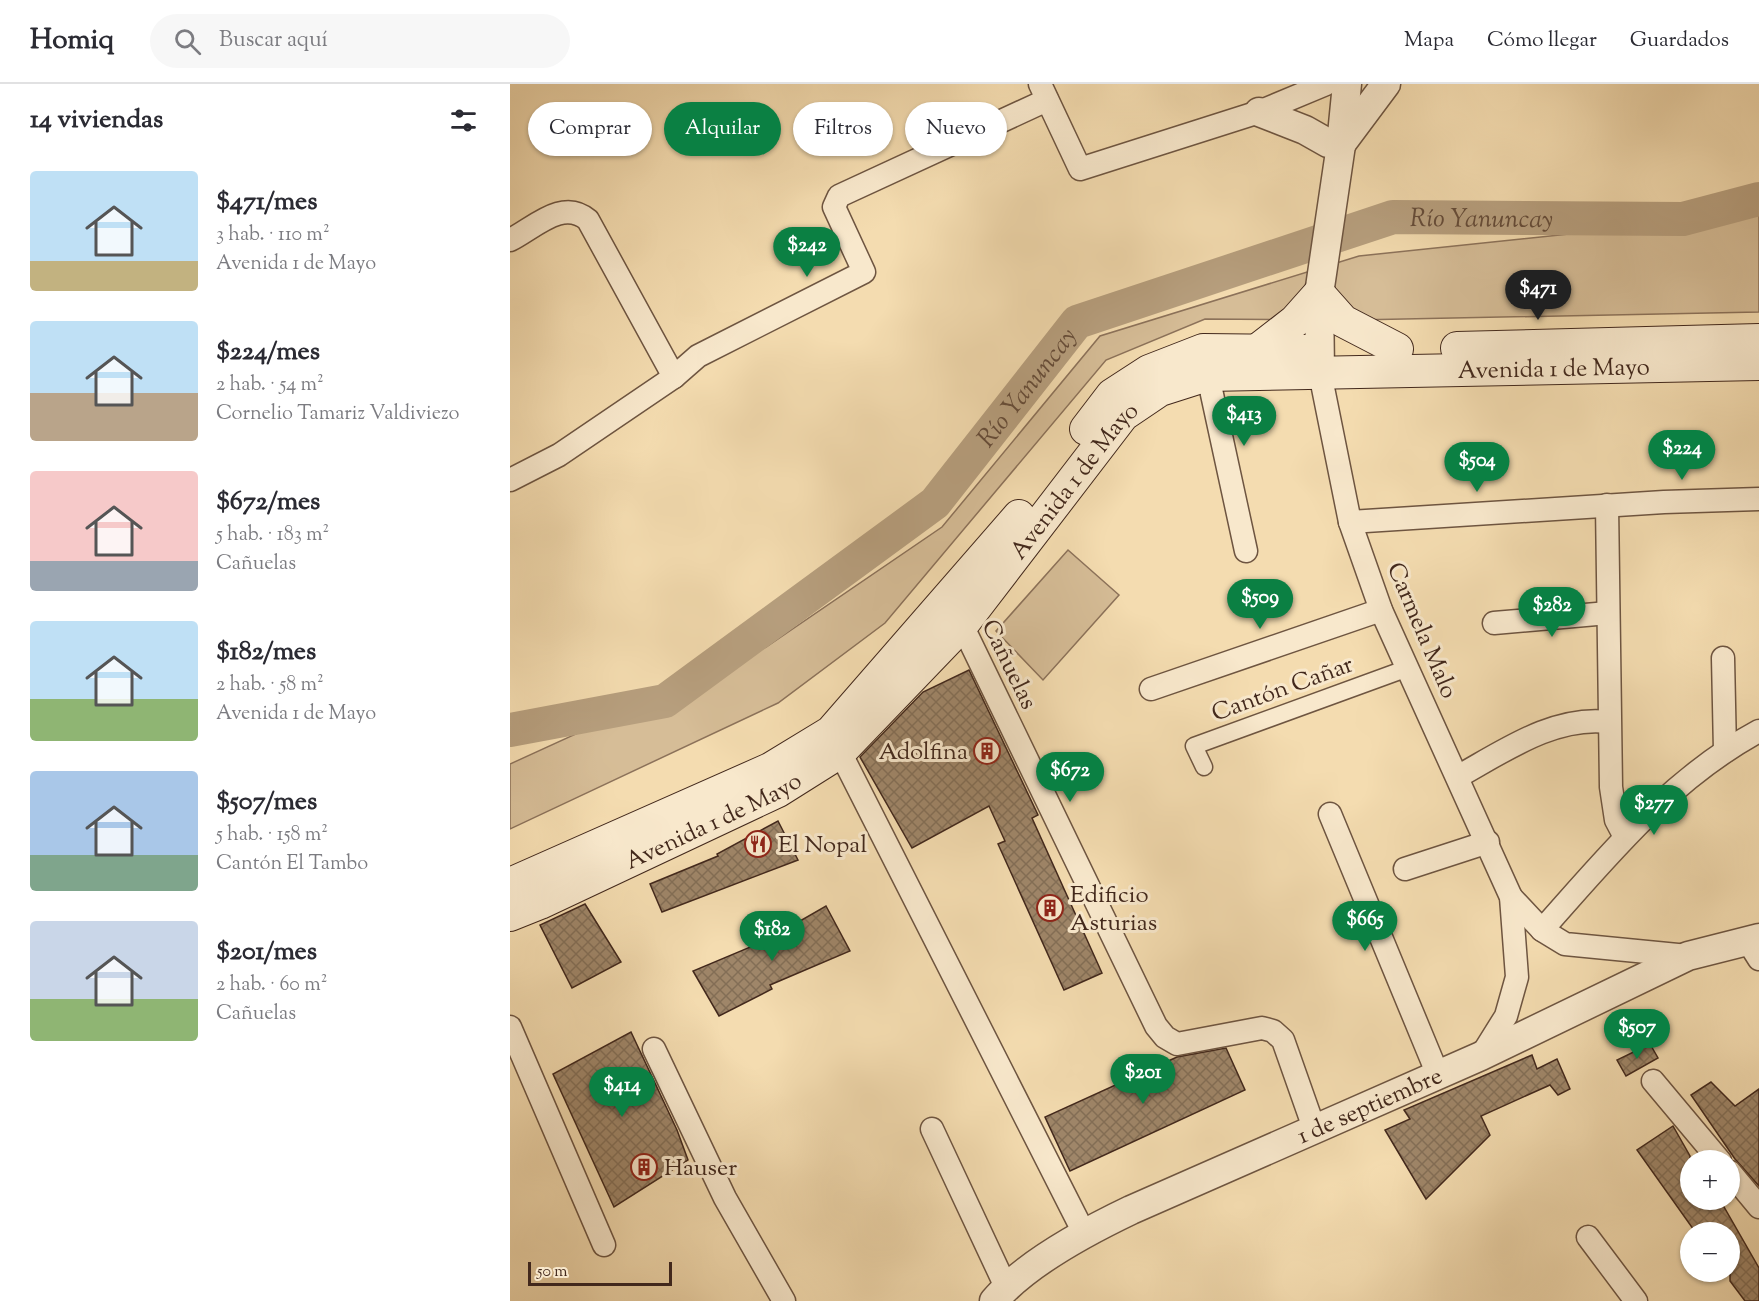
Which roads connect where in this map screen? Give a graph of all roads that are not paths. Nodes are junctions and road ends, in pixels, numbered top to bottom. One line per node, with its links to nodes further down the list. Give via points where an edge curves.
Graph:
1 (1326, 84): 5 (street)
2 (1347, 84): 6 (street)
3 (1386, 84): 6 (street)
4 (1043, 92): 5 (street, via 1080,169); 15 (street, via 839,196 834,207 836,214 864,272 698,356)
5 (1259, 112): 6 (street)
6 (1341, 145): 8 (street)
7 (510, 240): 15 (street, via 558,212 568,210 588,220)
8 (1320, 291): 10 (main road, via 1342,321); 11 (main road, via 1295,321); 13 (street)
9 (1759, 340): 10 (main road, Avenida 1 de Mayo)
10 (1398, 349): 13 (main road, Avenida 1 de Mayo)
11 (1255, 351): 12 (main road, Avenida 1 de Mayo); 13 (main road, Avenida 1 de Mayo)
12 (1205, 362): 13 (main road, Avenida 1 de Mayo); 20 (street); 23 (main road, Avenida 1 de Mayo, via 1149,371 1112,395 1003,538)
13 (1319, 362): 14 (main road, Avenida 1 de Mayo); 19 (street, Carmela Malo)
14 (1759, 364)
15 (674, 377): 16 (street, via 559,455)
16 (510, 480)
17 (1759, 499): 18 (street)
18 (1607, 505): 19 (street); 22 (street)
19 (1350, 522): 21 (street, Carmela Malo)
20 (1246, 551)
21 (1381, 610): 26 (street, Carmela Malo); 27 (street)
22 (1608, 613): 24 (street); 28 (street)
23 (954, 615): 31 (main road, Avenida 1 de Mayo); 38 (main road, Avenida 1 de Mayo, via 831,732 770,769); 49 (street, Cañuelas, via 1156,1026 1177,1044 1262,1028 1273,1031 1283,1040)
24 (1494, 623)
25 (1723, 658): 30 (street)
26 (1408, 668): 32 (street, Cantón Cañar, via 1194,746); 33 (street, Carmela Malo)
27 (1151, 689)
28 (1609, 722): 33 (street, via 1588,720 1538,734); 35 (street, via 1616,820)
29 (1759, 731): 30 (street)
30 (1725, 751): 35 (street, via 1681,783)
31 (840, 752): 40 (main road, Avenida 1 de Mayo, via 778,791); 54 (street)
32 (1204, 767)
33 (1459, 776): 36 (street, Carmela Malo)
34 (1330, 814): 47 (street)
35 (1625, 837): 41 (street)
36 (1488, 842): 37 (street); 39 (street, Carmela Malo)
37 (1405, 869)
38 (510, 884)
39 (1511, 897): 41 (street, Carmela Malo); 46 (street, Carmela Malo, via 1517,977 1506,1016)
40 (510, 915)
41 (1542, 930): 43 (street, Carmela Malo, via 1565,944)
42 (1755, 946): 43 (street, 1 de septiembre)
43 (1688, 956): 46 (street, 1 de septiembre)
44 (510, 1027): 56 (street)
45 (654, 1049): 58 (street, via 725,1198)
46 (1481, 1056): 47 (street, 1 de septiembre)
47 (1438, 1075): 49 (street, 1 de septiembre)
48 (1653, 1081): 51 (street)
49 (1314, 1128): 54 (street, 1 de septiembre)
50 (932, 1129): 57 (street)
51 (1711, 1150)
52 (1740, 1184): 53 (street)
53 (1759, 1207)
54 (1084, 1233): 57 (street, 1 de septiembre)
55 (1588, 1237): 59 (street)
56 (604, 1245)
57 (1000, 1294)
58 (784, 1301)
59 (1636, 1301)

